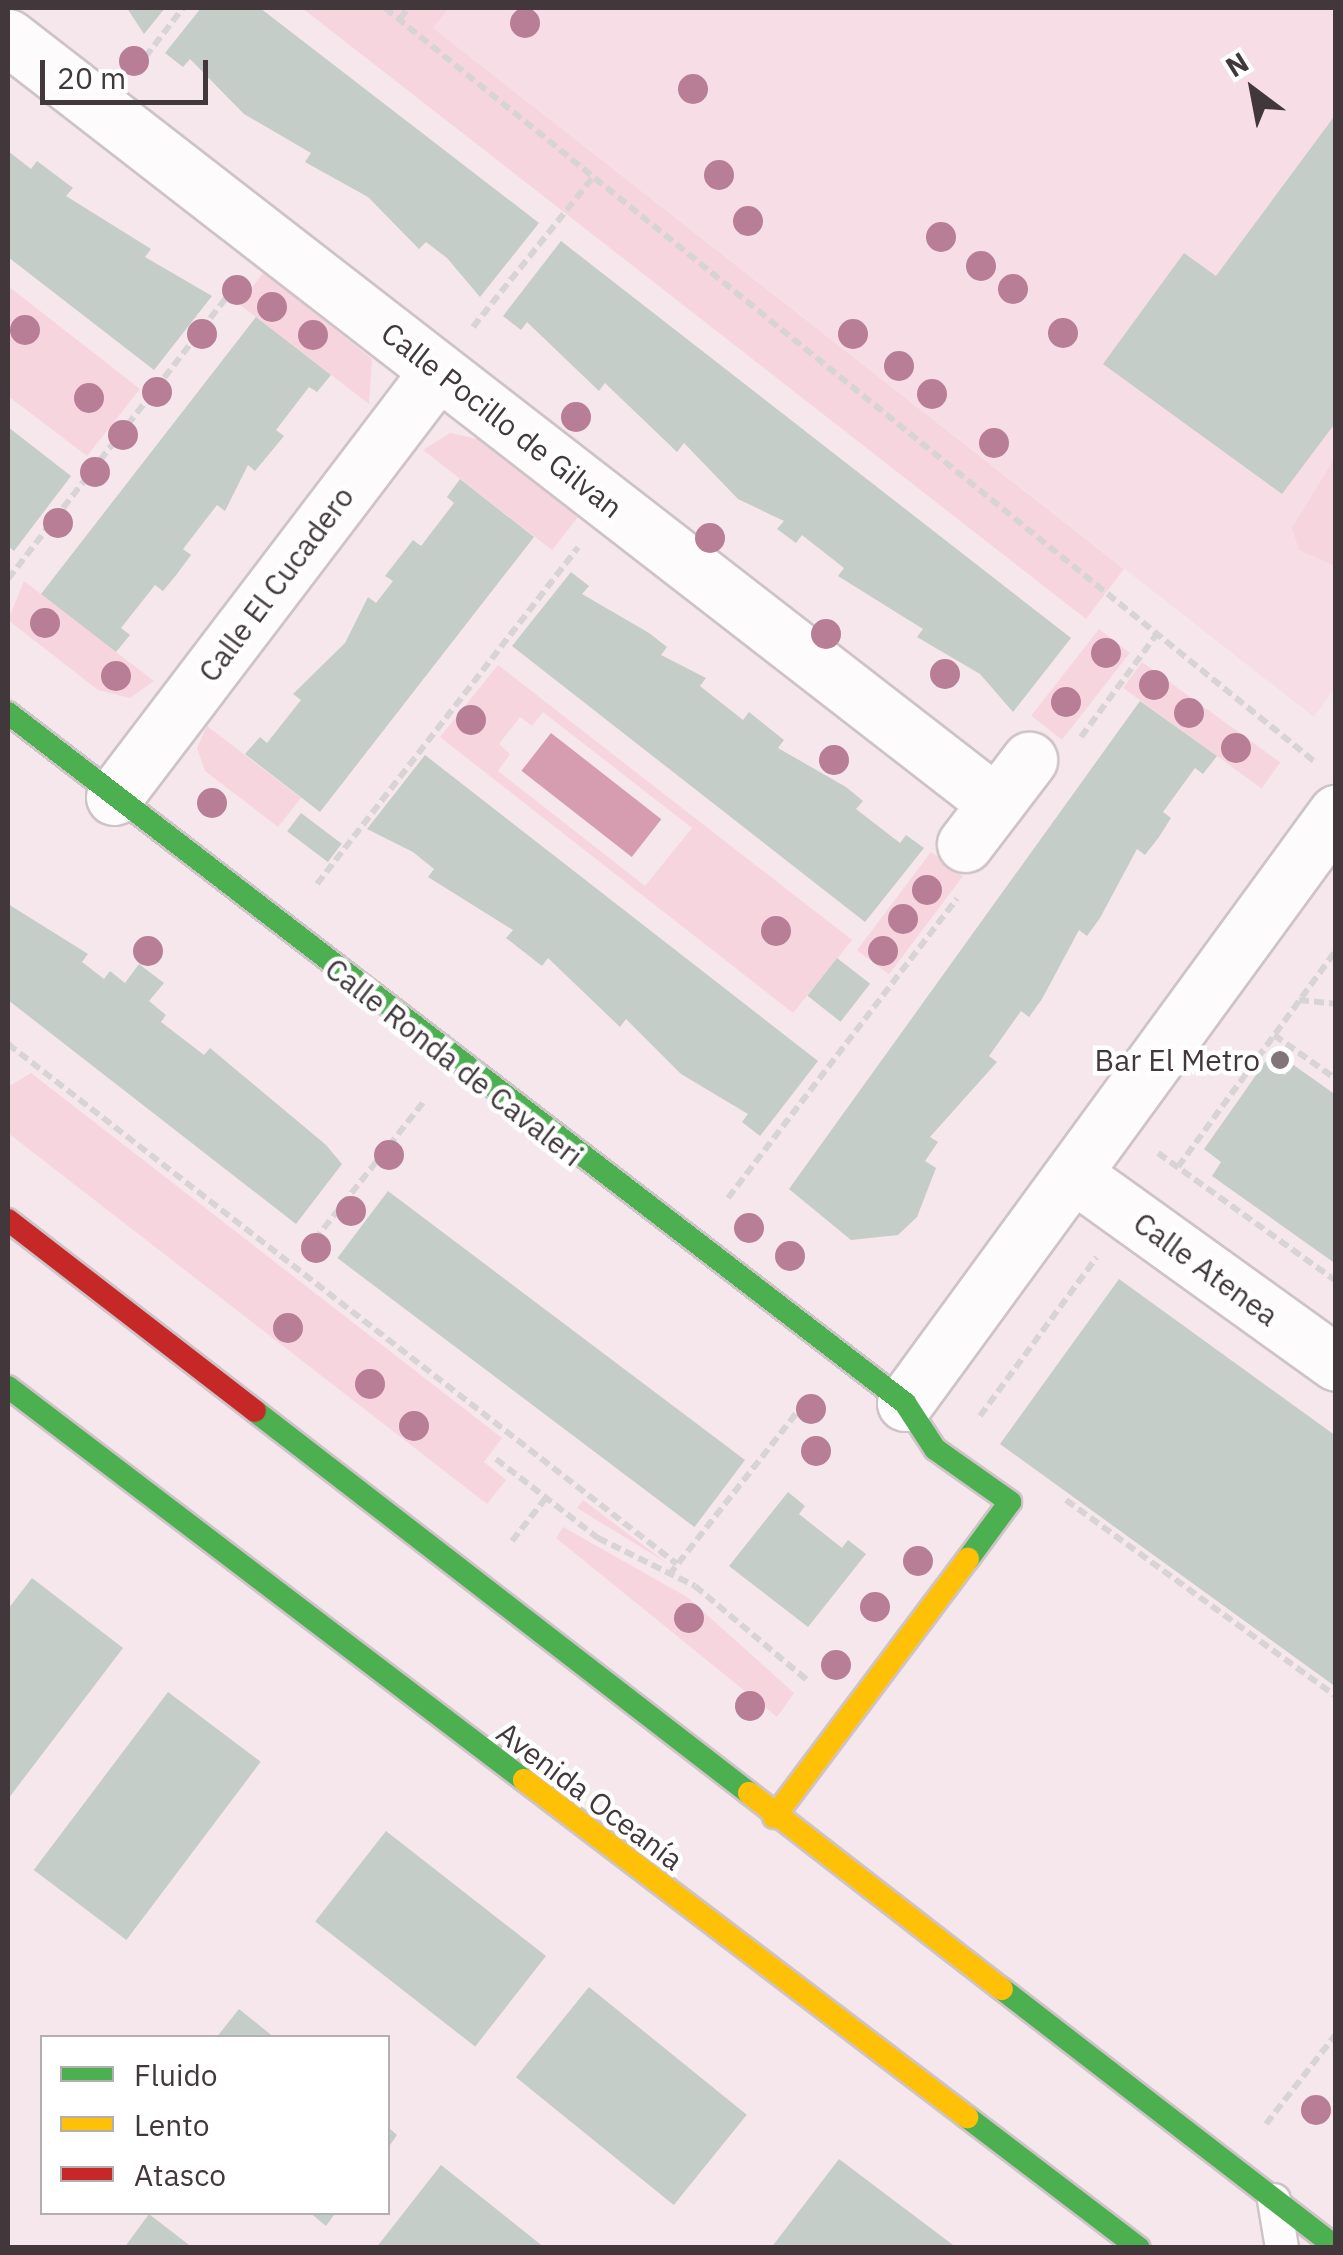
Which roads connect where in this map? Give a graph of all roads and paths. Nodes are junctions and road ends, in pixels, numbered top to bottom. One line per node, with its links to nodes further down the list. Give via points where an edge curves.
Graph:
1 (183, 8): 6 (path)
2 (385, 8): 4 (path)
3 (408, 8): 4 (path)
4 (400, 18): 7 (path)
5 (8, 37): 6 (street, Calle Pocillo de Gilvan)
6 (105, 110): 8 (street, Calle Pocillo de Gilvan)
7 (594, 176): 9 (path); 12 (path)
8 (271, 241): 9 (street, Calle Pocillo de Gilvan); 11 (path)
9 (438, 371): 10 (street, Calle Pocillo de Gilvan); 16 (street, Calle El Cucadero)
10 (611, 505): 17 (street, Calle Pocillo de Gilvan); 18 (path)
11 (8, 579)
12 (1157, 634): 14 (path, via 1076,743); 15 (path)
13 (8, 713): 16 (street, Calle Ronda de Cavaleri)
14 (1029, 760): 17 (street)
15 (1328, 790): 26 (street)
16 (114, 797): 18 (street, Calle Ronda de Cavaleri)
17 (981, 824): 33 (path, via 974,877)
18 (282, 928): 24 (street, Calle Ronda de Cavaleri)
19 (1336, 950): 20 (path)
20 (1299, 1000): 21 (path); 22 (path)
21 (1336, 1004)
22 (1274, 1034): 25 (path); 28 (path)
23 (8, 1044): 47 (path)
24 (454, 1062): 33 (street, Calle Ronda de Cavaleri); 34 (path)
25 (1336, 1079)
26 (1115, 1122): 27 (path); 29 (street)
27 (1168, 1160): 28 (path); 30 (path)
28 (1178, 1168): 35 (path)
29 (1076, 1176): 37 (street, Calle Atenea); 39 (street)
30 (1156, 1176)
31 (8, 1220): 51 (street)
32 (1109, 1241): 40 (path, via 978,1417)
33 (692, 1247): 36 (street, Calle Ronda de Cavaleri)
34 (306, 1252)
35 (1336, 1281)
36 (841, 1357): 39 (street, Calle Ronda de Cavaleri); 47 (path)
37 (1336, 1363)
38 (8, 1386): 54 (street, Avenida Oceanía)
39 (905, 1404): 42 (street, Calle Ronda de Cavaleri, via 935,1449)
40 (980, 1428)
41 (496, 1458): 43 (path)
42 (993, 1491): 50 (path, via 1014,1462); 51 (street, via 1010,1502)
43 (545, 1498): 45 (path); 48 (path)
44 (491, 1536): 45 (path)
45 (506, 1548): 46 (path)
46 (521, 1560)
47 (677, 1564): 48 (path)
48 (669, 1574): 49 (path, via 695,1586)
49 (823, 1693)
50 (1336, 1696)
51 (774, 1817): 52 (street)
52 (1274, 2200): 53 (street); 55 (lane)
53 (1336, 2247)
54 (1139, 2248)
55 (1282, 2248)

